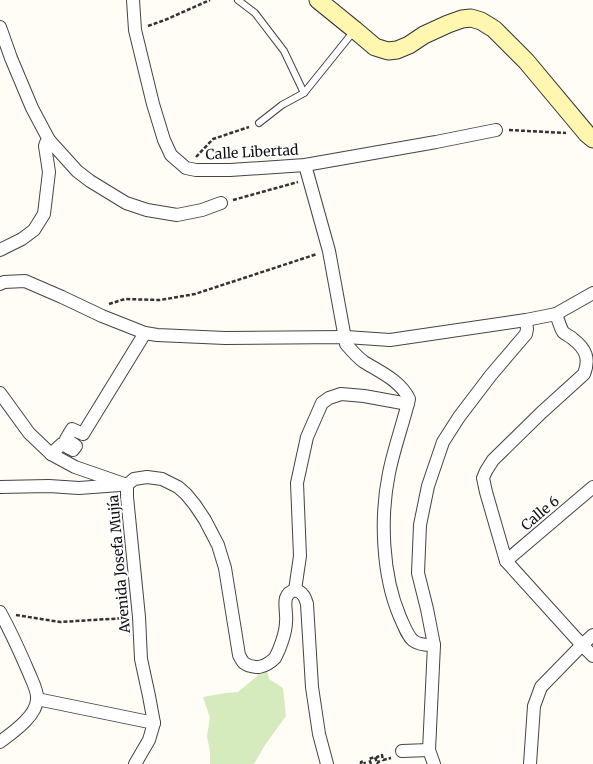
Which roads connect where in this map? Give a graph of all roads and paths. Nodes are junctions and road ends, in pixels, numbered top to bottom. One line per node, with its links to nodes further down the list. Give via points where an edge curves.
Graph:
1 (133, 0): 6 (street, Calle Libertad)
2 (210, 0): 6 (path)
3 (238, 0): 8 (lane, via 255,13 284,51)
4 (318, 0): 7 (main road)
5 (0, 27): 12 (street, via 32,108)
6 (135, 30): 14 (street, Calle Libertad, via 164,140 171,155)
7 (355, 30): 8 (lane); 11 (main road, via 375,47 388,51 398,50 424,35 462,19 472,18 481,21 494,29 526,61)
8 (304, 93): 9 (lane, via 282,105)
9 (259, 123): 14 (path, via 213,139)
10 (496, 130): 11 (path); 13 (street, Calle Libertad)
11 (590, 136)
12 (49, 140): 16 (street, via 76,171 126,203 147,210 177,214); 17 (street, via 45,146 49,172 44,214 34,230)
13 (305, 165): 14 (street, Calle Libertad, via 230,170); 15 (street)
14 (186, 168)
15 (310, 178): 16 (path); 18 (street)
16 (221, 204)
17 (0, 250)
18 (329, 251): 22 (path, via 195,294 160,300 125,299 110,304); 25 (street)
19 (0, 284): 22 (street, via 25,281)
20 (593, 293): 21 (street)
21 (556, 314): 23 (street); 32 (street, via 563,331 574,339 585,353 587,367 584,374 492,460 483,478)
22 (102, 316): 24 (street)
23 (526, 320): 25 (street, via 390,340); 37 (street, via 526,334 491,375 443,442 428,486 420,525 418,573)
24 (145, 333): 25 (street, via 225,338); 28 (street, via 83,434 72,429 66,439 76,446 73,450 62,444)
25 (346, 337): 27 (street, via 346,344 354,354 406,392)
26 (0, 393): 28 (street, via 29,433)
27 (408, 404): 33 (street, via 341,394 322,403 307,437 297,483 300,556); 37 (street, via 389,473 384,516 385,556 396,608 411,639 424,645)
28 (51, 454): 29 (street, via 75,467)
29 (127, 485): 30 (street, via 79,488); 33 (street, Avenida Josefa Mujía, via 134,479 162,479 186,494 205,520 218,545 239,655 244,663 257,667 274,658 281,644 286,623 286,598); 35 (street, Avenida Josefa Mujía)
30 (0, 487)
31 (593, 487): 32 (street, Calle 6)
32 (506, 561): 38 (street)
33 (295, 590): 46 (street, via 300,592 307,604 312,687 319,734)
34 (0, 612): 35 (path, via 60,622); 40 (street, via 24,662)
35 (139, 617): 41 (street, Avenida Josefa Mujía, via 140,659)
36 (593, 635): 38 (street)
37 (434, 645): 43 (street)
38 (582, 645): 39 (street); 51 (street, via 541,687 534,706)
39 (593, 656)
40 (38, 700): 41 (street); 42 (street, via 30,716 21,726)
41 (154, 722): 45 (street, Avenida Josefa Mujía, via 149,740)
42 (0, 742)
43 (429, 750): 44 (street); 50 (street)
44 (402, 751): 49 (path, via 403,755 390,753 392,758 383,760 382,755 377,757 377,763 375,757 369,759)
45 (135, 764)
46 (328, 764)
47 (361, 764): 48 (path, via 364,761)
48 (365, 764)
49 (371, 764)
50 (434, 764)
51 (530, 764)

